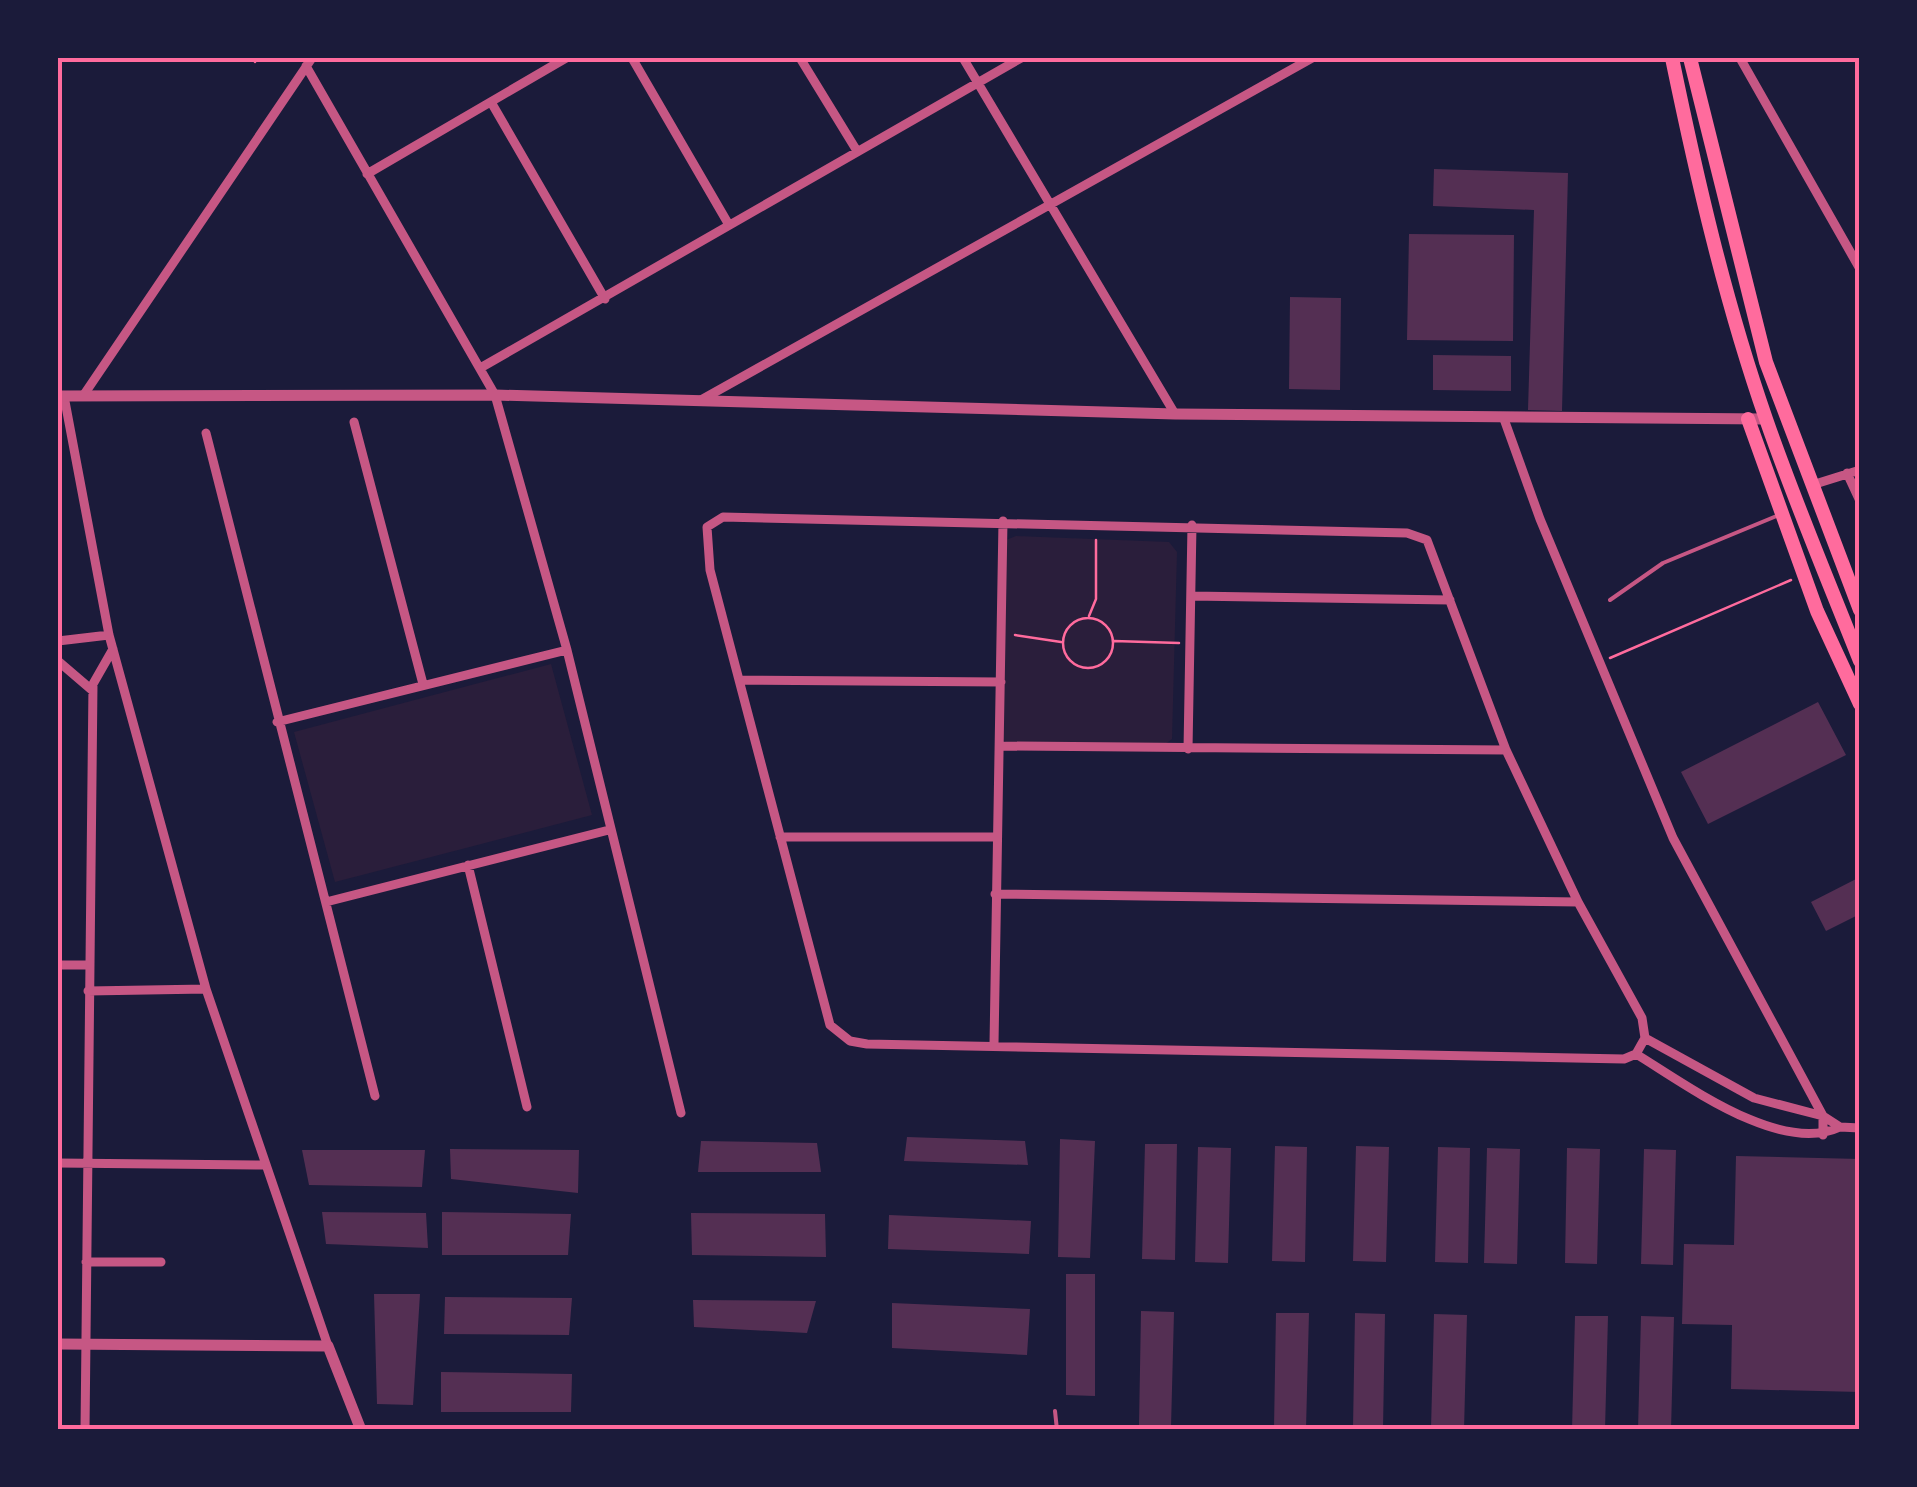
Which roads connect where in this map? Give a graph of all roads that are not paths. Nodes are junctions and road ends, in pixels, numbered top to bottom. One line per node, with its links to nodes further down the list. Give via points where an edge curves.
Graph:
1 (566, 58): 12 (street)
2 (632, 58): 16 (street)
3 (800, 58): 13 (street)
4 (963, 58): 11 (street)
5 (1020, 58): 11 (street)
6 (1312, 58): 15 (street)
7 (1672, 58): 26 (main road, via 1698,181)
8 (1690, 58): 32 (main road, via 1766,362)
9 (1740, 58): 17 (street)
10 (309, 62): 14 (street); 22 (street)
11 (978, 83): 13 (street); 15 (street)
12 (491, 102): 14 (street); 18 (street)
13 (857, 151): 16 (street)
14 (367, 174): 19 (street)
15 (1052, 206): 23 (street); 24 (street)
16 (729, 225): 18 (street)
17 (1860, 269)
18 (605, 298): 19 (street)
19 (482, 367): 20 (street)
20 (494, 395): 22 (street); 23 (street); 46 (street)
21 (61, 396): 22 (street); 43 (street)
22 (83, 396)
23 (698, 402): 24 (street)
24 (1175, 414): 27 (street)
25 (1748, 419): 26 (street); 27 (street); 34 (main road)
26 (1766, 419): 37 (main road)
27 (1504, 420): 76 (street, via 1673,838)
28 (354, 422): 51 (street)
29 (206, 433): 54 (street)
30 (1860, 470): 31 (street)
31 (1847, 473): 32 (street); 33 (street)
32 (1812, 485): 42 (main road)
33 (1860, 501)
34 (1782, 514): 38 (main road); 41 (lane, via 1663,563)
35 (1003, 521): 36 (street); 49 (street, via 714,520 705,536 710,570); 50 (street)
36 (1192, 525): 39 (street); 40 (street, via 1418,536 1434,552)
37 (1816, 549): 38 (main road); 47 (main road)
38 (1810, 590): 53 (main road)
39 (1191, 596): 40 (street); 56 (street)
40 (1450, 600): 57 (street)
41 (1610, 600)
42 (1860, 610)
43 (109, 636): 44 (street); 45 (street)
44 (58, 641)
45 (113, 649): 52 (street); 67 (street)
46 (567, 650): 51 (street); 58 (street)
47 (1860, 660)
48 (58, 661): 52 (street)
49 (739, 680): 50 (street); 59 (street)
50 (1000, 682): 55 (street)
51 (423, 684): 54 (street)
52 (93, 691): 66 (street)
53 (1860, 704)
54 (277, 722): 63 (street)
55 (1001, 746): 56 (street); 60 (street)
56 (1188, 750): 57 (street)
57 (1506, 750): 64 (street)
58 (609, 830): 61 (street); 75 (street)
59 (780, 837): 60 (street); 70 (street, via 830,1025 850,1041 867,1044)
60 (996, 837): 62 (street)
61 (468, 866): 63 (street); 73 (street)
62 (995, 894): 64 (street); 70 (street)
63 (326, 902): 72 (street)
64 (1578, 902): 69 (street, via 1642,1018)
65 (58, 965): 66 (street)
66 (88, 965): 68 (street)
67 (206, 989): 68 (street); 83 (street)
68 (88, 992): 82 (street)
69 (1645, 1038): 71 (street); 74 (street)
70 (994, 1044): 71 (street, via 1624,1059)
71 (1636, 1054): 78 (street)
72 (375, 1096)
73 (527, 1106)
74 (1778, 1106): 76 (street); 78 (street)
75 (681, 1113)
76 (1823, 1116): 77 (street); 80 (street)
77 (1840, 1127): 79 (street); 80 (street)
78 (1774, 1128): 80 (street)
79 (1860, 1128)
80 (1823, 1135)
81 (58, 1163): 82 (street)
82 (86, 1164): 83 (street); 84 (street)
83 (265, 1165): 88 (street)
84 (86, 1262): 85 (street); 87 (street)
85 (161, 1262)
86 (58, 1344): 87 (street)
87 (86, 1344): 88 (street); 90 (street)
88 (328, 1346): 91 (street)
89 (1055, 1411): 92 (lane)
90 (85, 1430)
91 (361, 1430)
92 (1057, 1430)

